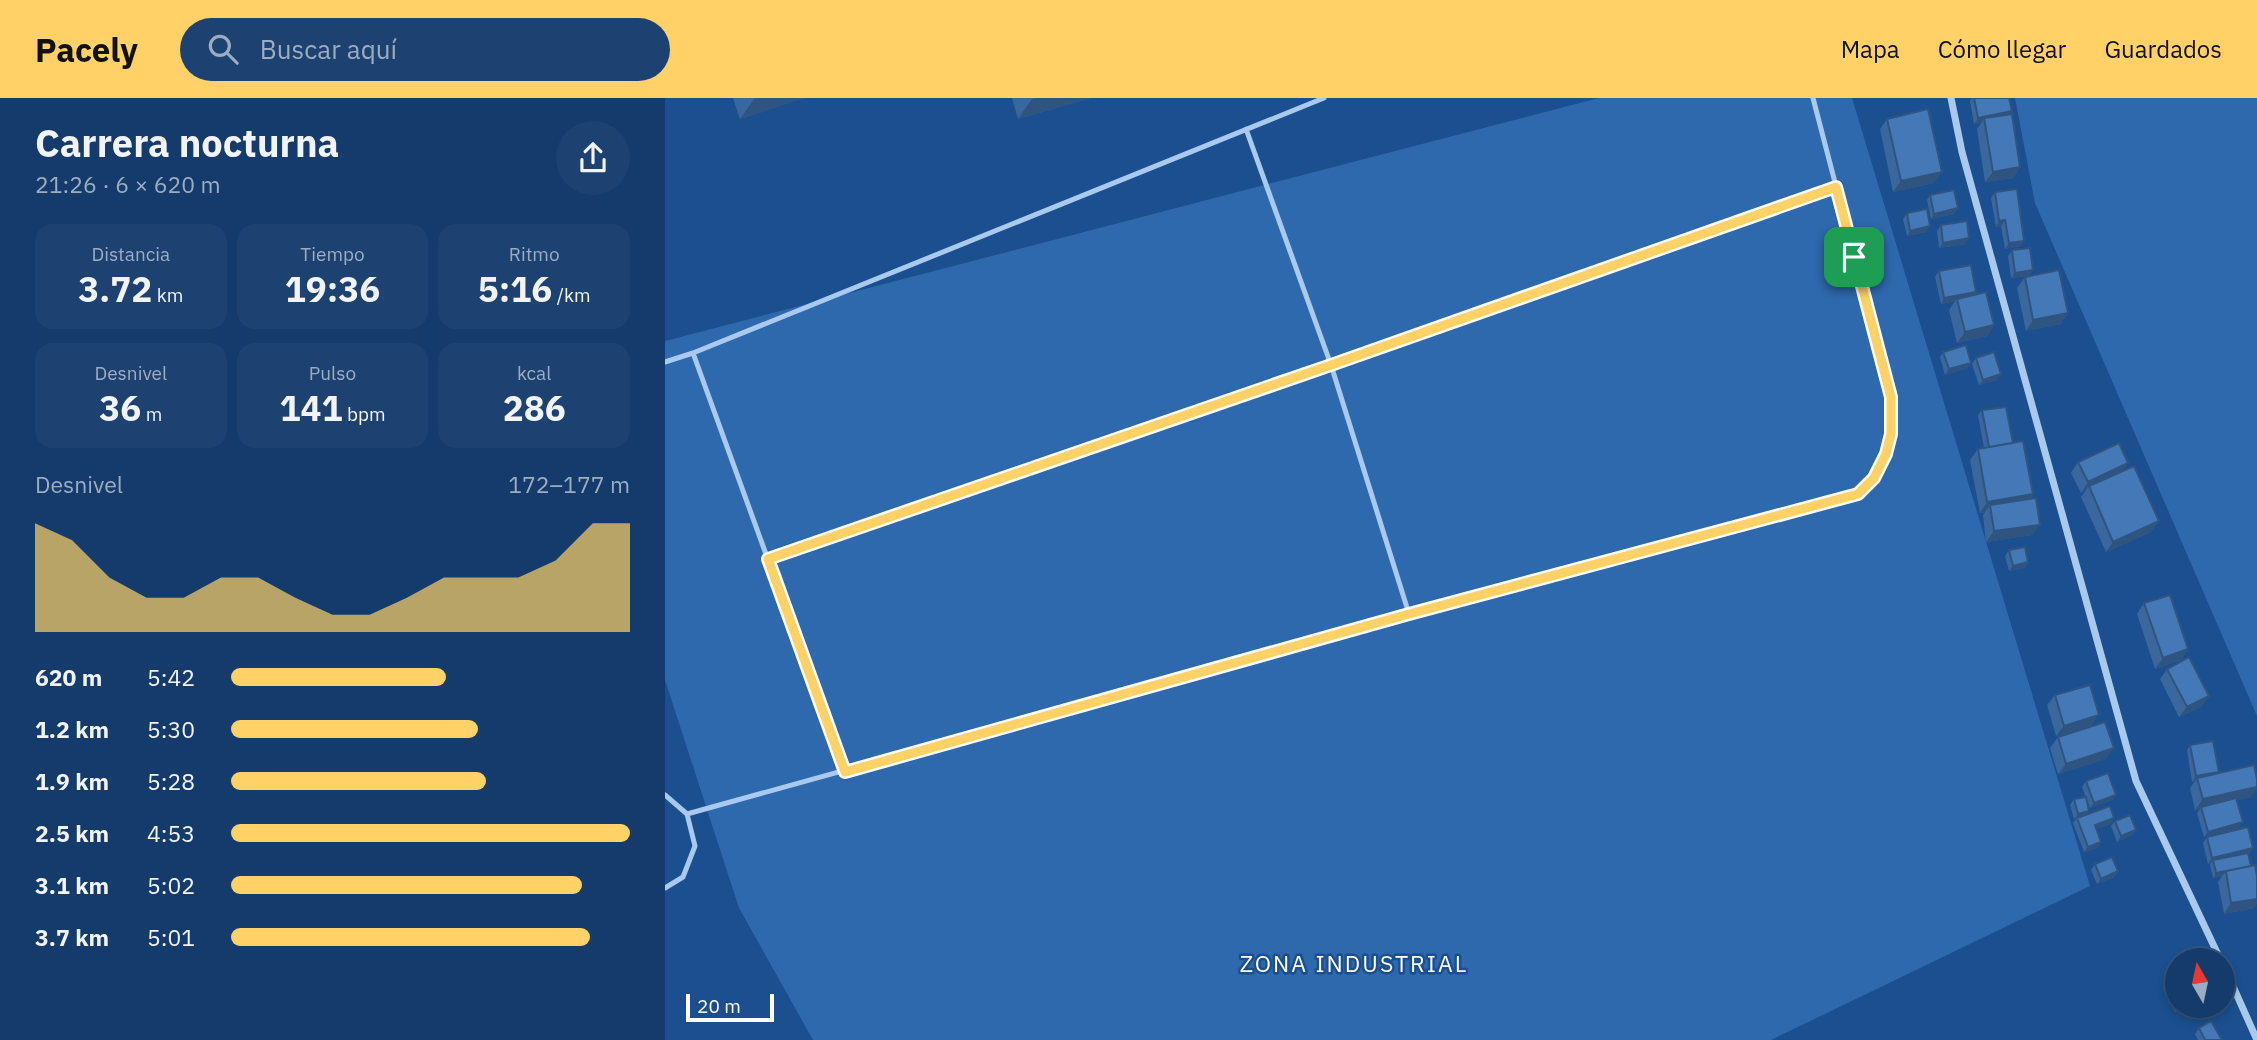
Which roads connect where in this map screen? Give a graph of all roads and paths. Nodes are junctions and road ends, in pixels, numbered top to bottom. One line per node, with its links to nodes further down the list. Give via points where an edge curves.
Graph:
1 (1324, 98): 4 (lane)
2 (1814, 98): 5 (lane)
3 (1951, 98): 15 (street, via 1962,152 2136,781)
4 (1247, 129): 6 (lane); 8 (lane)
5 (1836, 187): 8 (lane); 10 (lane, via 1891,397 1886,454 1874,478 1858,494)
6 (693, 353): 7 (lane); 9 (lane)
7 (665, 362)
8 (1331, 365): 9 (lane); 10 (lane)
9 (768, 559): 11 (lane)
10 (1409, 614): 11 (lane)
11 (845, 772): 13 (lane)
12 (665, 795): 13 (lane)
13 (687, 814): 14 (lane, via 695,846 683,877)
14 (665, 888)
15 (2215, 948)
16 (2235, 991): 17 (street)
17 (2257, 1040)

